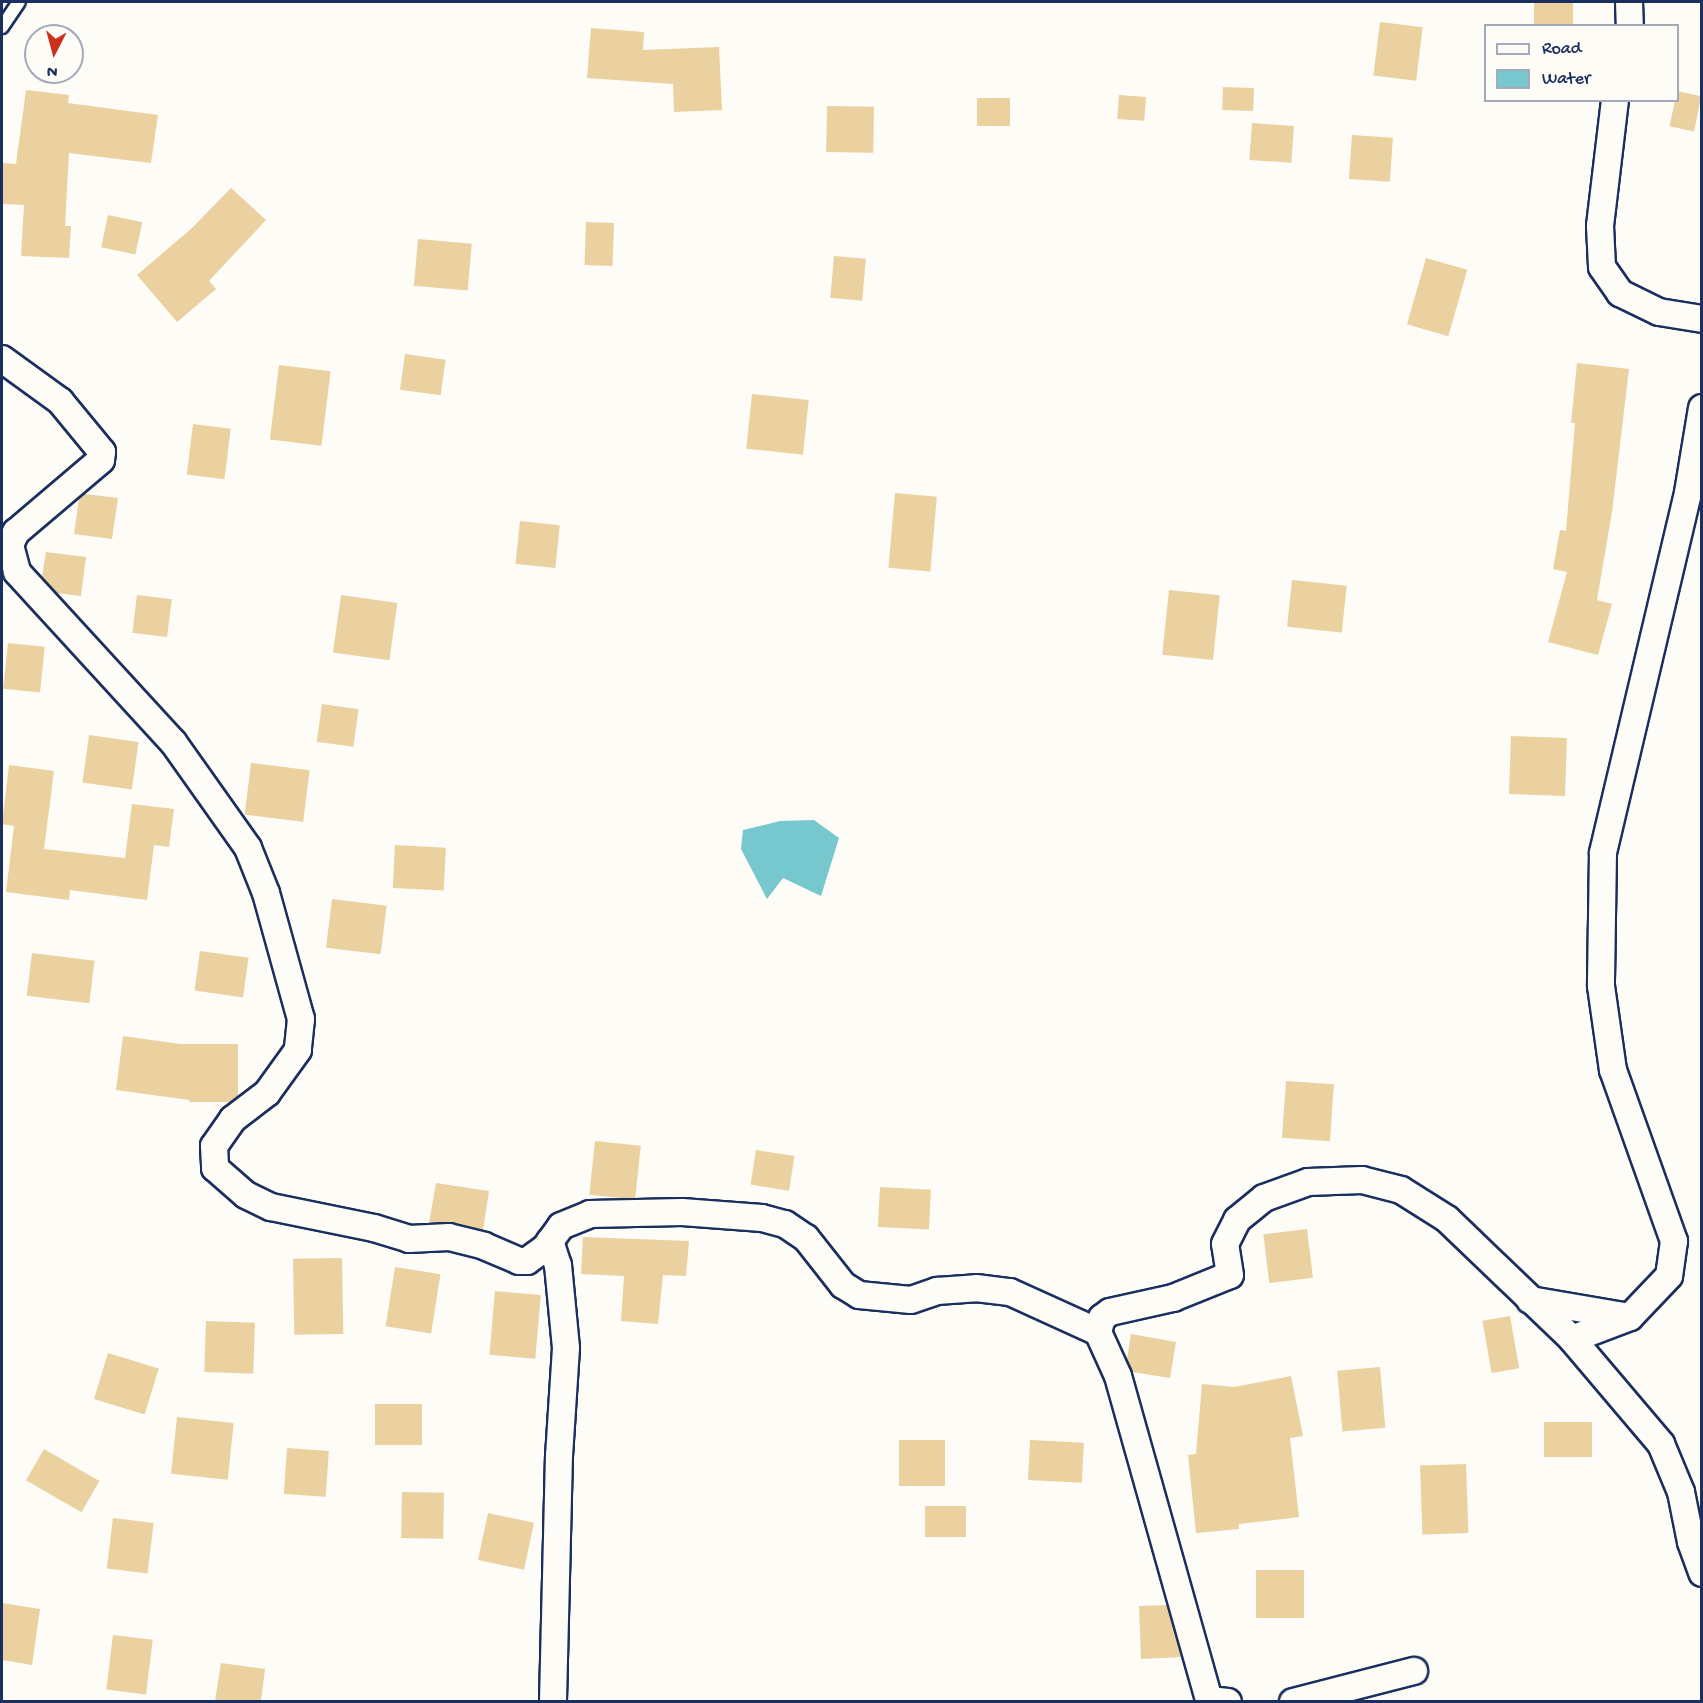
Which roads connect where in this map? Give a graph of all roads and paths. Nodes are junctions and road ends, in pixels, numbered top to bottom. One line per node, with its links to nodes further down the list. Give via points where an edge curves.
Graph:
1 (19, 2): 4 (lane)
2 (1629, 2): 3 (street)
3 (1630, 24)
4 (2, 27)
5 (1615, 102): 6 (street, via 1600,226 1602,267 1620,294 1659,312)
6 (1701, 319)
7 (2, 359): 9 (street, via 60,401 102,452 101,460 16,532 10,545 17,572 173,742 248,848 266,893 301,1019 298,1050 267,1093 233,1119 214,1146 214,1168 246,1196 271,1207 409,1239 448,1237 527,1261)
8 (1701, 408): 11 (street, via 1688,493 1603,853 1601,986 1613,1070 1674,1240 1669,1276)
9 (550, 1241): 12 (street, via 561,1226 590,1214 682,1212 762,1218 785,1224 806,1238 843,1285 859,1295 911,1300 947,1290 1010,1292); 16 (street, via 558,1265 566,1348 559,1455)
10 (1529, 1300): 11 (street); 12 (street, via 1447,1220 1401,1190 1362,1180 1308,1182 1264,1198 1237,1220 1225,1244 1230,1275 1173,1298 1110,1311 1102,1318); 13 (street)
11 (1630, 1317): 13 (street)
12 (1098, 1332): 17 (street, via 1121,1388 1209,1700)
13 (1572, 1339): 14 (street, via 1661,1444 1681,1492)
14 (1701, 1573)
15 (1414, 1671): 18 (street)
16 (553, 1701)
17 (1228, 1701)
18 (1293, 1701)

